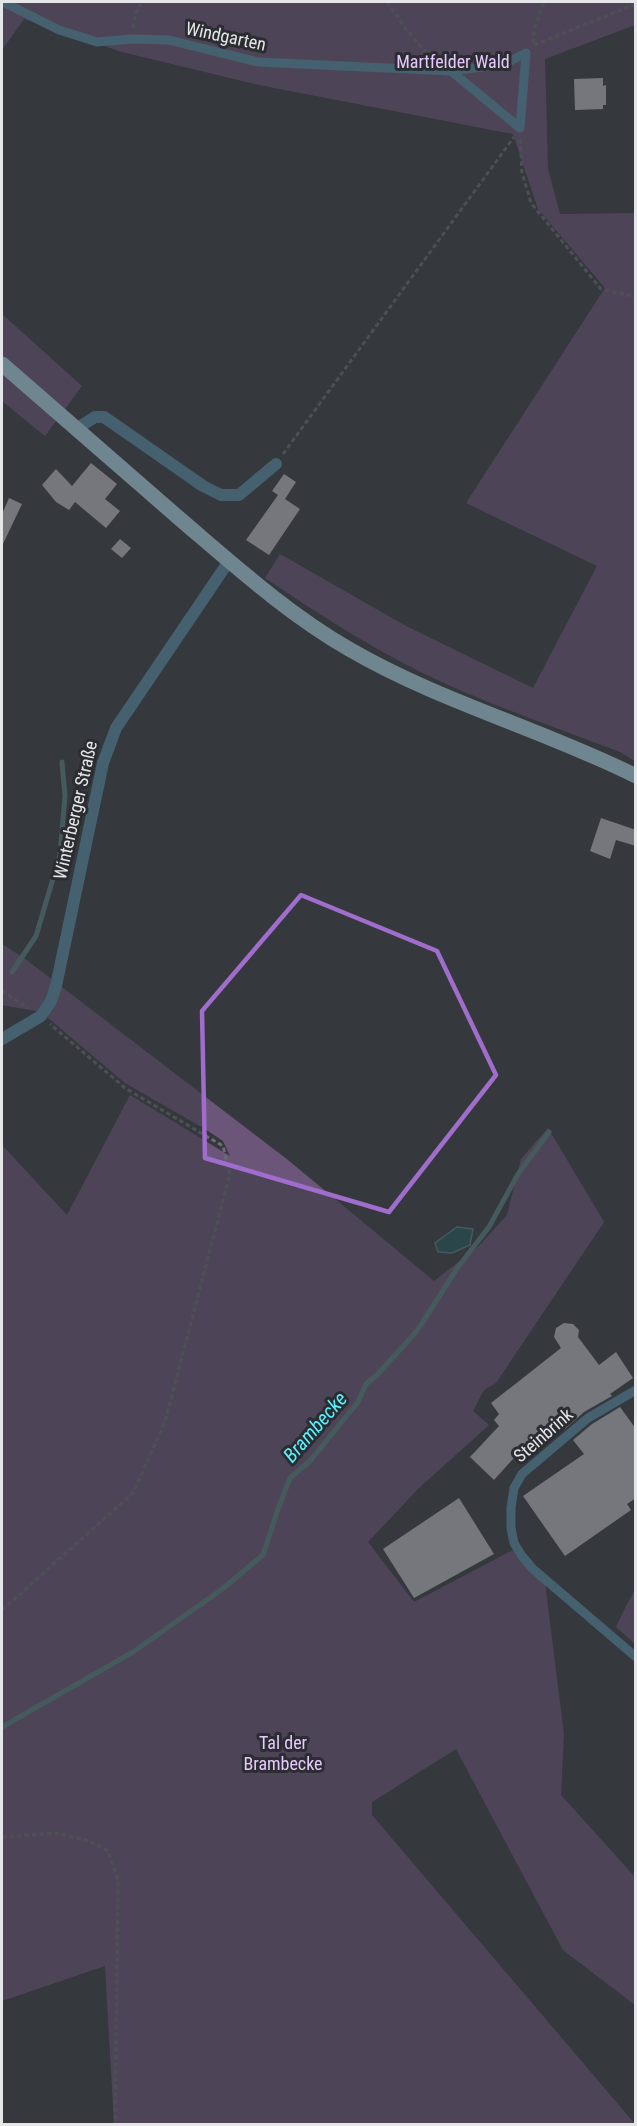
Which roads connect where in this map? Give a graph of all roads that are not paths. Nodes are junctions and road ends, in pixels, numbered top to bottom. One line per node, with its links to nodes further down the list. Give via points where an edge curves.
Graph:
1 (3, 2): 2 (lane, Windgarten, via 59,30 97,42 169,40 258,62)
2 (451, 71): 2 (lane, Windgarten, via 520,128 526,53 504,64)
3 (2, 364): 4 (main road)
4 (75, 429): 5 (street, via 95,417 104,417 221,495 239,495); 6 (main road)
5 (276, 464)
6 (229, 561): 7 (main road, via 322,632 376,663 438,694); 8 (street, Winterberger Straße, via 116,728 103,763 51,1001 41,1016)
7 (636, 776)
8 (2, 1039)
9 (636, 1390): 10 (lane, Steinbrink, via 588,1418 522,1474 514,1488 511,1508 514,1543 522,1556)
10 (636, 1657)

